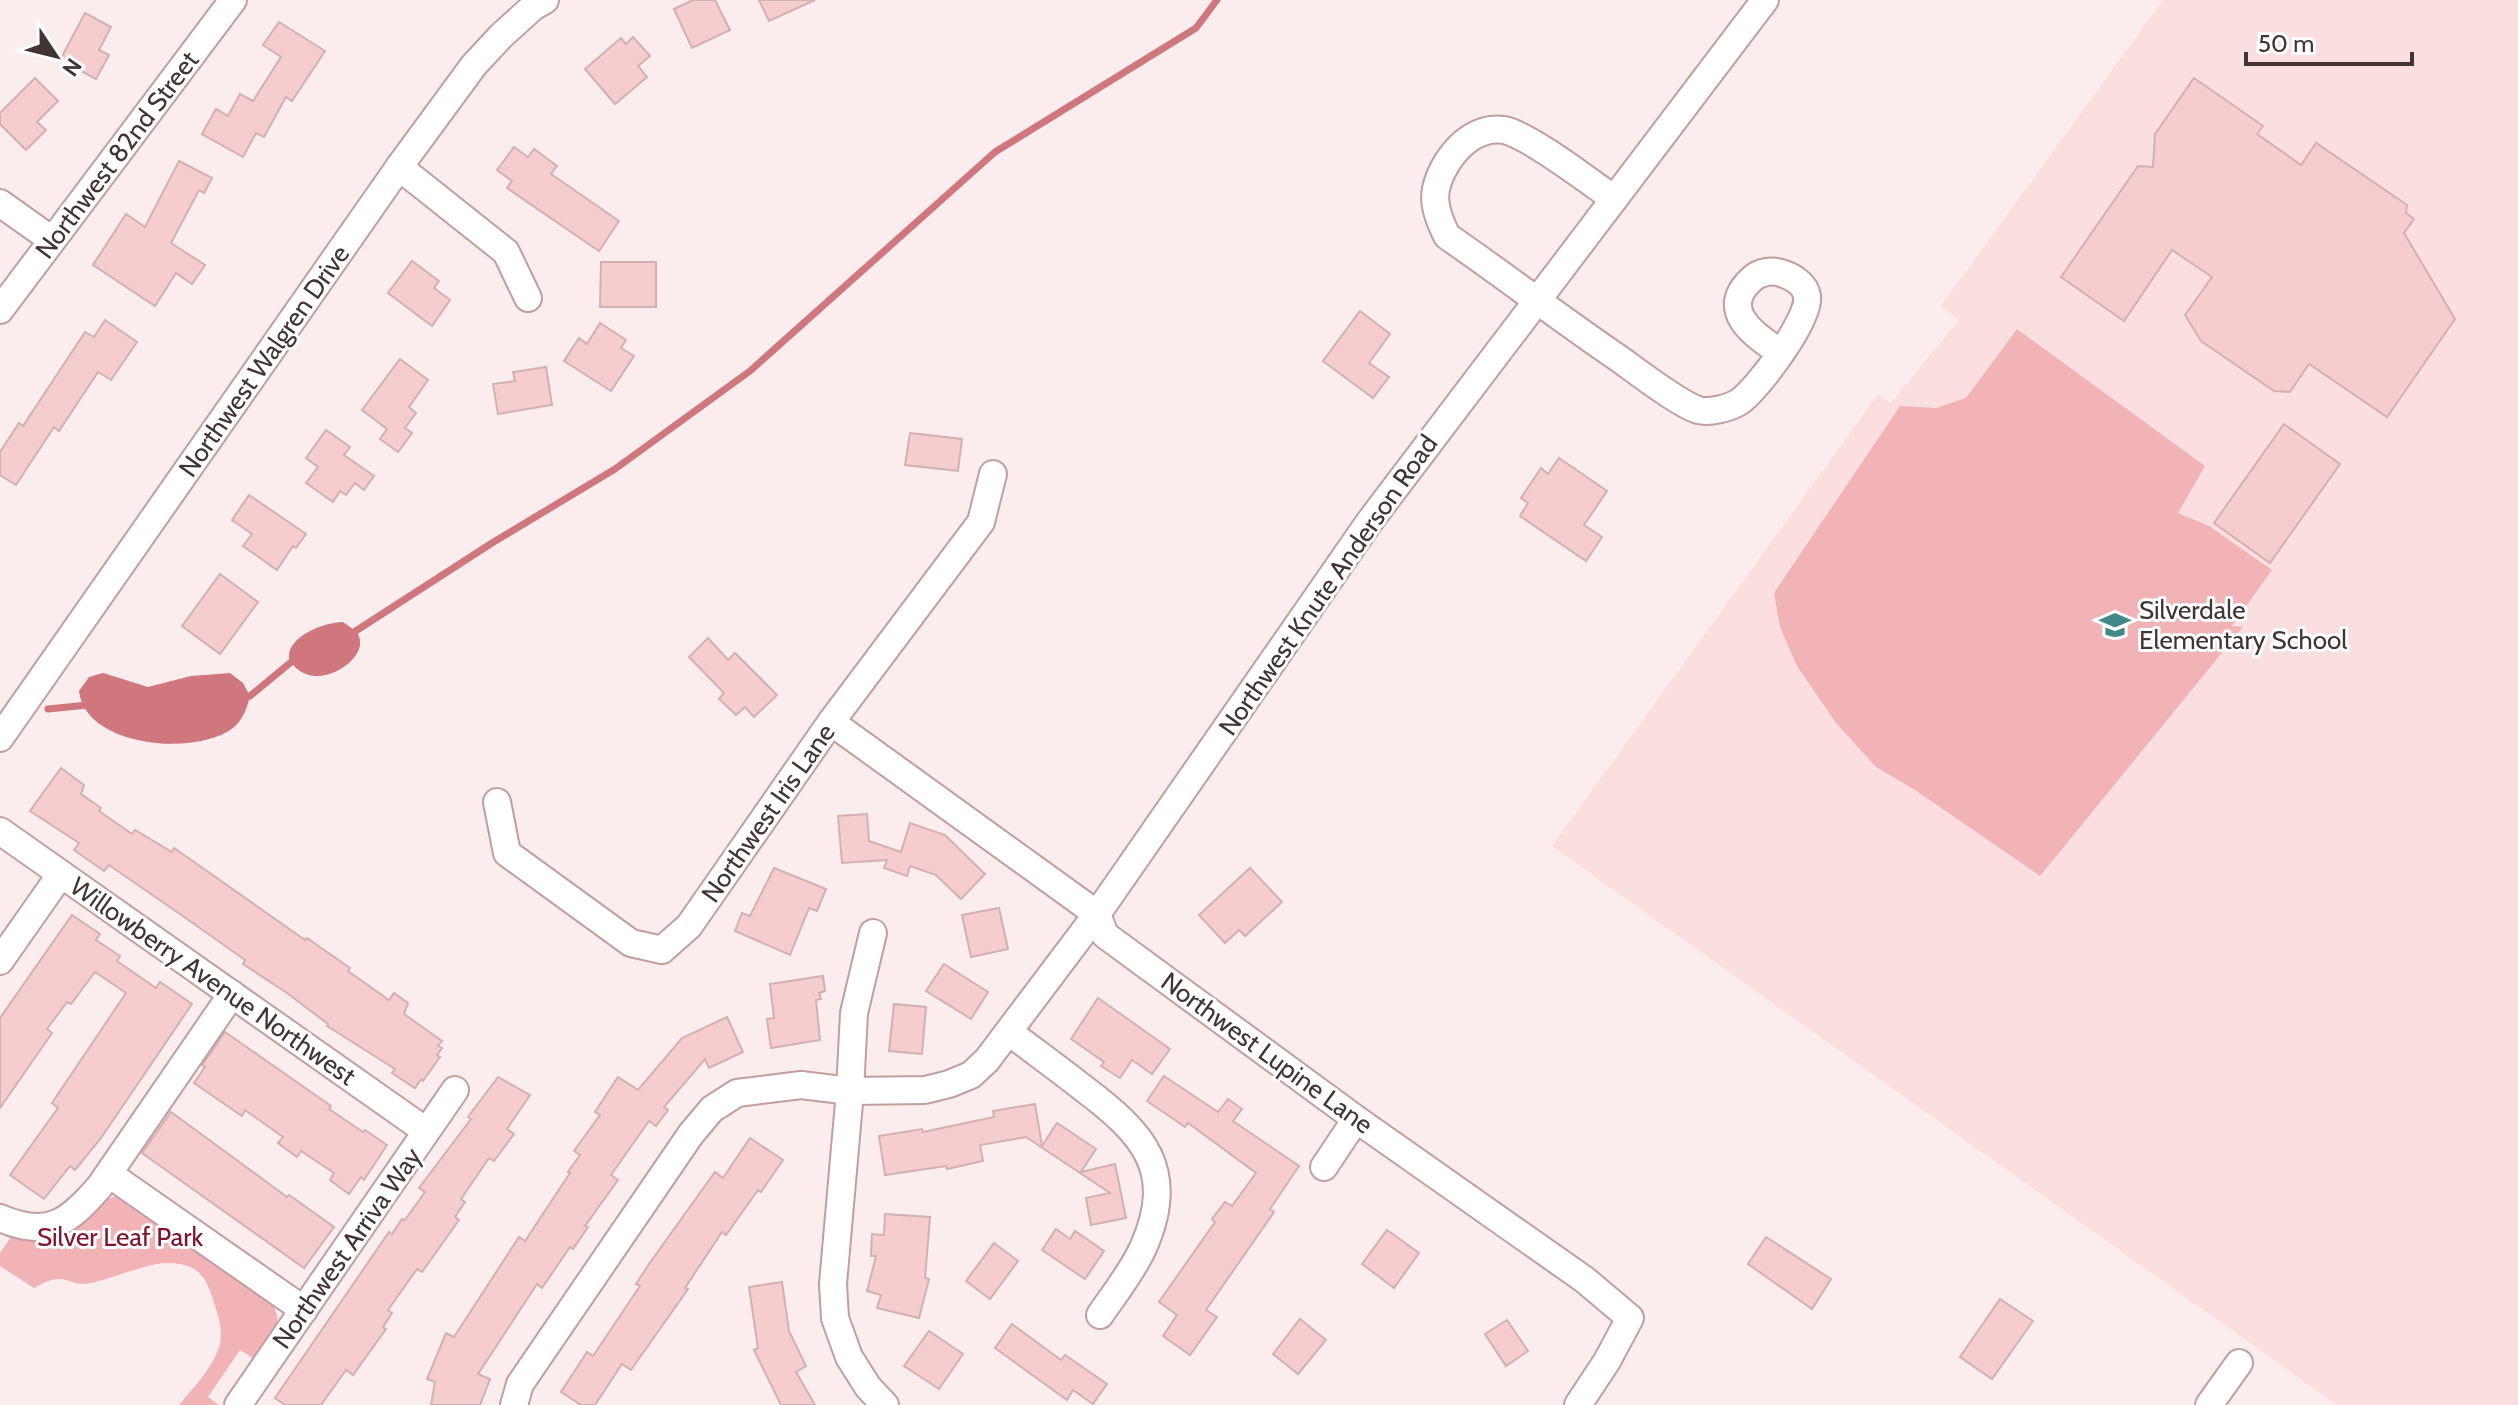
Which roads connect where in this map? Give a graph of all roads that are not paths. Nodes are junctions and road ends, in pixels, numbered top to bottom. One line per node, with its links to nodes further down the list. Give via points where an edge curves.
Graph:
1 (233, 0): 7 (street, Northwest 82nd Street)
2 (545, 0): 4 (street, Northwest Walgren Drive, via 474,65)
3 (1765, 0): 5 (street, Northwest Knute Anderson Road)
4 (399, 167): 8 (street, via 506,252); 14 (street, Northwest Walgren Drive)
5 (1614, 199): 9 (street, Northwest Knute Anderson Road); 9 (street, via 1503,130 1468,138 1451,156 1438,178 1434,201 1447,236)
6 (0, 203): 7 (street)
7 (52, 240): 10 (street, Northwest 82nd Street)
8 (528, 298)
9 (1537, 301): 11 (street, via 1699,410 1740,401); 18 (street, Northwest Knute Anderson Road, via 1370,521)
10 (0, 310)
11 (1780, 352)
12 (993, 474): 13 (street, Northwest Iris Lane, via 981,522)
13 (831, 722): 15 (street, Northwest Iris Lane, via 689,926 662,950 631,943 507,853); 18 (street, Northwest Lupine Lane)
14 (0, 738)
15 (497, 802)
16 (0, 831): 17 (street, Willowberry Avenue Northwest)
17 (61, 874): 20 (street); 21 (street, Willowberry Avenue Northwest)
18 (1097, 914): 22 (street, Northwest Knute Anderson Road); 25 (street, Northwest Lupine Lane, via 1105,935)
19 (873, 933): 24 (street, via 854,1013)
20 (0, 961)
21 (232, 994): 26 (street, Willowberry Avenue Northwest); 28 (street)
22 (1009, 1032): 24 (street, Northwest Knute Anderson Road, via 971,1075 949,1084 900,1092); 31 (street, via 1121,1118 1147,1149 1156,1176 1157,1200 1144,1247)
23 (455, 1090): 26 (street, Northwest Arriva Way)
24 (850, 1091): 34 (street, Northwest Knute Anderson Road, via 801,1085 737,1093 712,1109 520,1384); 35 (street, via 833,1284 835,1318 849,1357)
25 (1356, 1119): 27 (street); 36 (street, Northwest Lupine Lane, via 1585,1280 1630,1318)
26 (426, 1131): 30 (street, Northwest Arriva Way)
27 (1324, 1167)
28 (109, 1174): 29 (street, via 66,1220 22,1228); 30 (street)
29 (0, 1218)
30 (304, 1310): 33 (street, Northwest Arriva Way)
31 (1100, 1315)
32 (2239, 1363): 37 (street)
33 (238, 1405)
34 (514, 1405)
35 (885, 1405)
36 (1578, 1405)
37 (2209, 1405)

